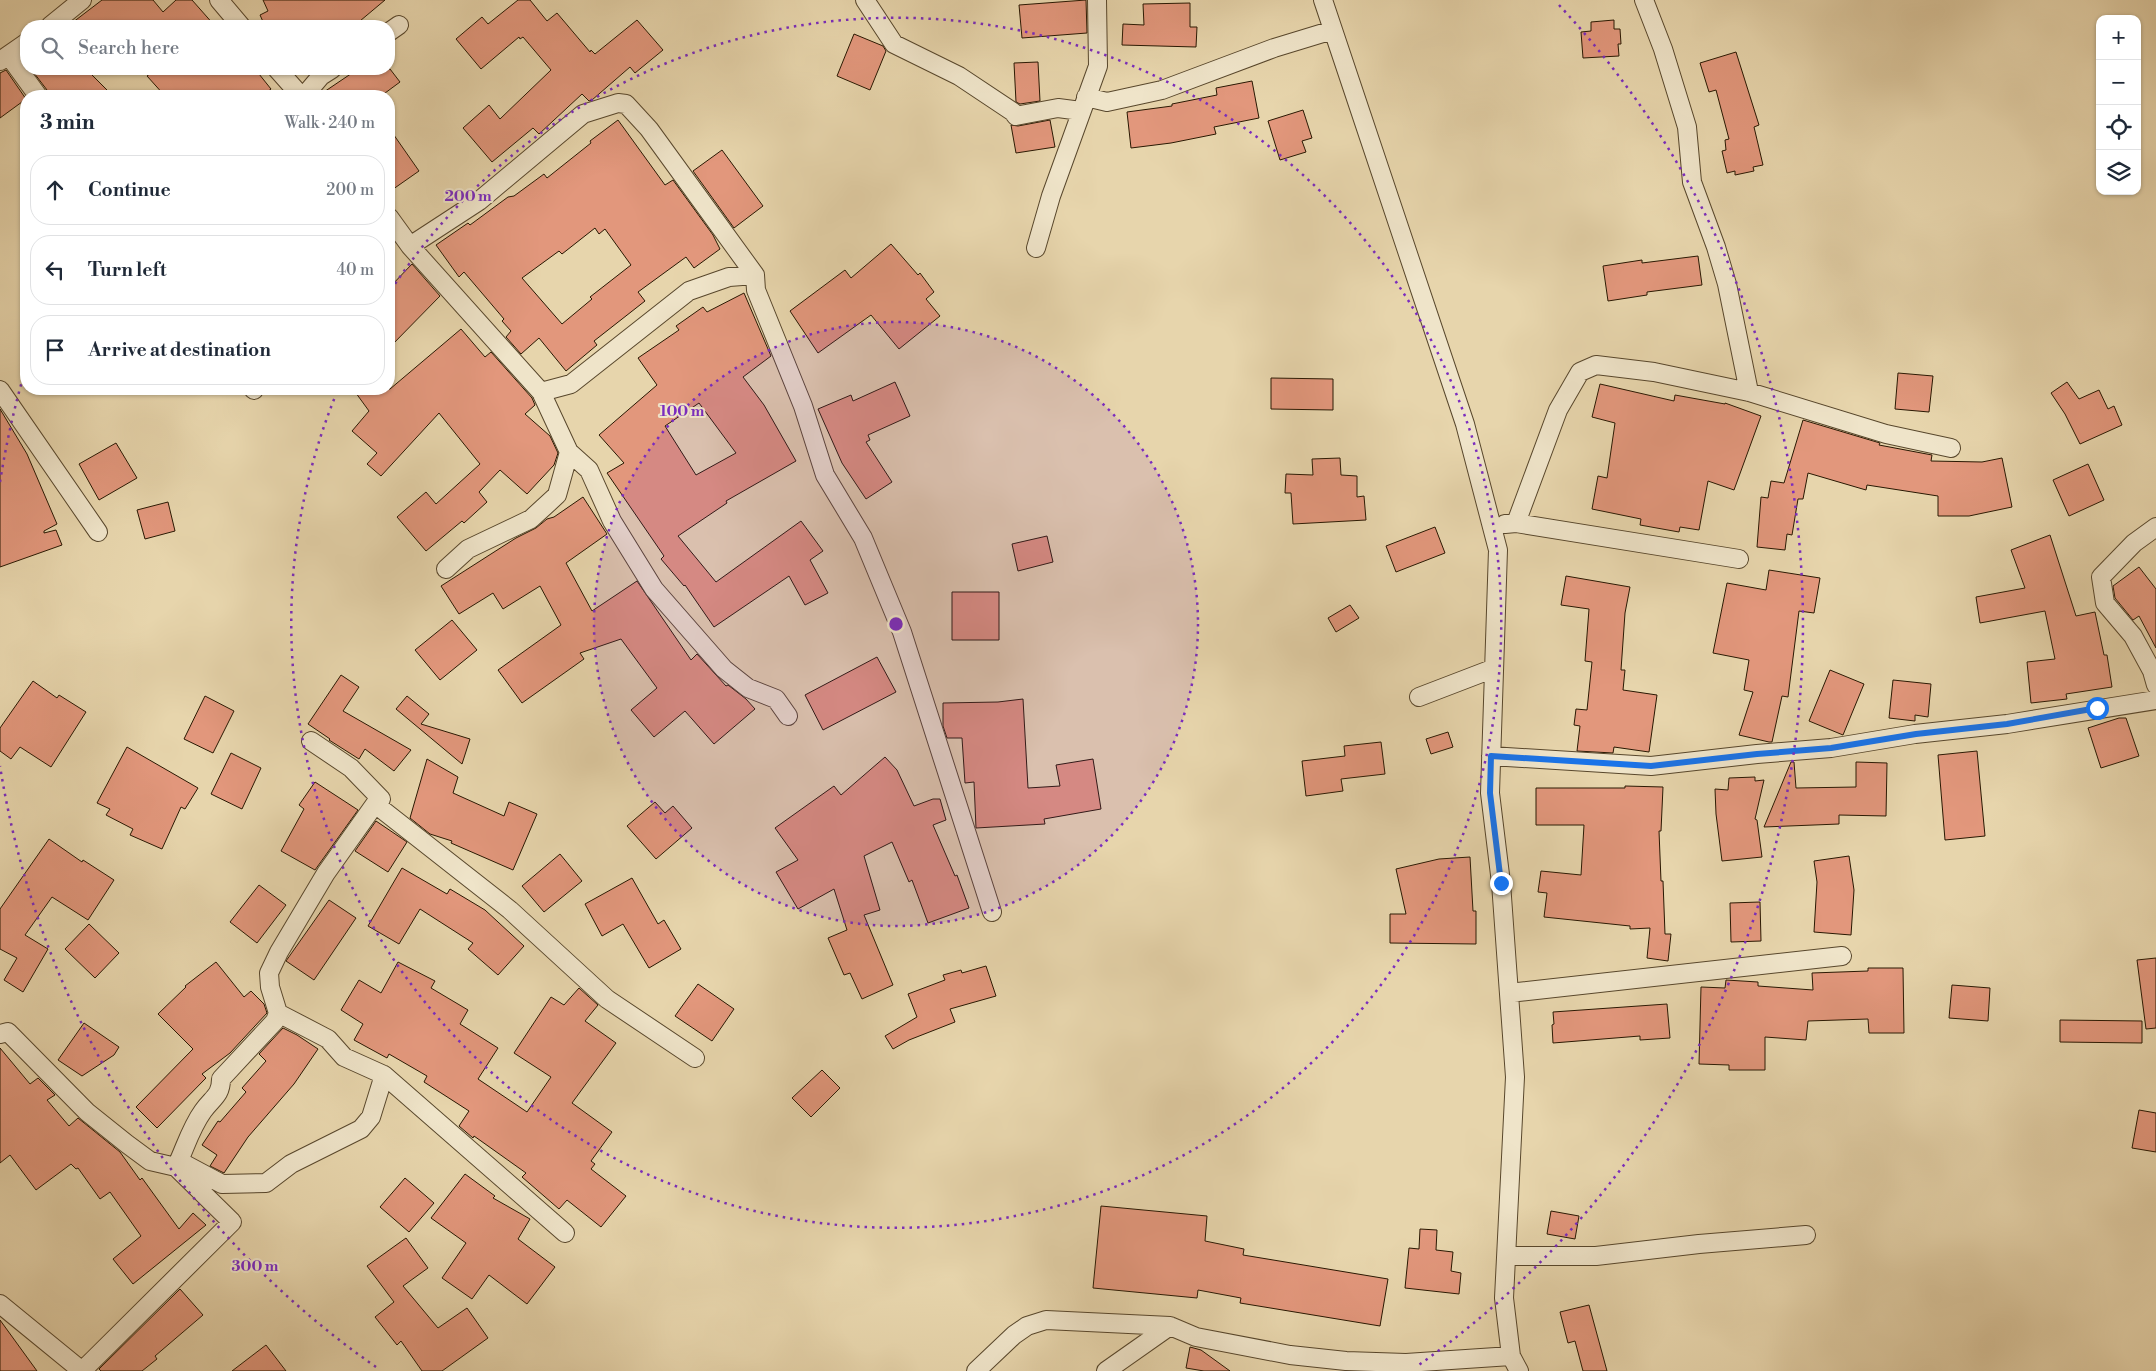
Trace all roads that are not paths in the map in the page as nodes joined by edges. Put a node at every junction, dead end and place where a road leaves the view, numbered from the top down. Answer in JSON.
{"nodes":[{"id":1,"x":82,"y":0,"type":"edge"},
{"id":2,"x":218,"y":0,"type":"edge"},
{"id":3,"x":865,"y":0,"type":"edge"},
{"id":4,"x":1098,"y":0,"type":"edge"},
{"id":5,"x":1323,"y":0,"type":"edge"},
{"id":6,"x":1644,"y":0,"type":"edge"},
{"id":7,"x":57,"y":20,"type":"edge"},
{"id":8,"x":236,"y":20,"type":"edge"},
{"id":9,"x":1333,"y":30,"type":"junction"},
{"id":10,"x":20,"y":47,"type":"edge"},
{"id":11,"x":4,"y":58,"type":"edge"},
{"id":12,"x":283,"y":75,"type":"edge"},
{"id":13,"x":323,"y":75,"type":"edge"},
{"id":14,"x":33,"y":90,"type":"edge"},
{"id":15,"x":296,"y":90,"type":"edge"},
{"id":16,"x":308,"y":90,"type":"edge"},
{"id":17,"x":1084,"y":104,"type":"junction"},
{"id":18,"x":395,"y":225,"type":"edge"},
{"id":19,"x":410,"y":246,"type":"junction"},
{"id":20,"x":1036,"y":248,"type":"dead end"},
{"id":21,"x":755,"y":275,"type":"junction"},
{"id":22,"x":0,"y":390,"type":"edge"},
{"id":23,"x":541,"y":392,"type":"junction"},
{"id":24,"x":1749,"y":392,"type":"junction"},
{"id":25,"x":1951,"y":448,"type":"dead end"},
{"id":26,"x":569,"y":452,"type":"junction"},
{"id":27,"x":589,"y":470,"type":"junction"},
{"id":28,"x":557,"y":495,"type":"junction"},
{"id":29,"x":1516,"y":523,"type":"junction"},
{"id":30,"x":1492,"y":525,"type":"junction"},
{"id":31,"x":2156,"y":527,"type":"edge"},
{"id":32,"x":98,"y":532,"type":"dead end"},
{"id":33,"x":1739,"y":559,"type":"dead end"},
{"id":34,"x":446,"y":569,"type":"dead end"},
{"id":35,"x":1492,"y":669,"type":"junction"},
{"id":36,"x":2156,"y":685,"type":"edge"},
{"id":37,"x":1419,"y":696,"type":"dead end"},
{"id":38,"x":2156,"y":700,"type":"edge"},
{"id":39,"x":788,"y":716,"type":"dead end"},
{"id":40,"x":311,"y":741,"type":"dead end"},
{"id":41,"x":1491,"y":756,"type":"junction"},
{"id":42,"x":375,"y":804,"type":"junction"},
{"id":43,"x":992,"y":912,"type":"dead end"},
{"id":44,"x":1842,"y":956,"type":"dead end"},
{"id":45,"x":1509,"y":993,"type":"junction"},
{"id":46,"x":278,"y":1013,"type":"junction"},
{"id":47,"x":3,"y":1030,"type":"edge"},
{"id":48,"x":695,"y":1058,"type":"dead end"},
{"id":49,"x":384,"y":1075,"type":"junction"},
{"id":50,"x":177,"y":1164,"type":"junction"},
{"id":51,"x":564,"y":1233,"type":"dead end"},
{"id":52,"x":1806,"y":1235,"type":"dead end"},
{"id":53,"x":1506,"y":1256,"type":"junction"},
{"id":54,"x":0,"y":1304,"type":"edge"},
{"id":55,"x":1170,"y":1326,"type":"junction"},
{"id":56,"x":1515,"y":1363,"type":"edge"},
{"id":57,"x":82,"y":1371,"type":"edge"},
{"id":58,"x":976,"y":1371,"type":"edge"},
{"id":59,"x":1106,"y":1371,"type":"edge"}],
"edges":[{"from":1,"to":7,"type":"street"},
{"from":2,"to":8,"type":"street"},
{"from":3,"to":17,"type":"street"},
{"from":4,"to":17,"type":"street"},
{"from":5,"to":9,"type":"street"},
{"from":6,"to":24,"type":"street"},
{"from":9,"to":17,"type":"street"},
{"from":9,"to":30,"type":"street"},
{"from":10,"to":11,"type":"street"},
{"from":11,"to":14,"type":"street"},
{"from":12,"to":15,"type":"street"},
{"from":13,"to":16,"type":"street"},
{"from":17,"to":20,"type":"street"},
{"from":18,"to":19,"type":"street"},
{"from":19,"to":21,"type":"street"},
{"from":19,"to":23,"type":"street"},
{"from":21,"to":23,"type":"street"},
{"from":21,"to":43,"type":"street"},
{"from":22,"to":32,"type":"street"},
{"from":23,"to":26,"type":"street"},
{"from":24,"to":25,"type":"street"},
{"from":24,"to":29,"type":"street"},
{"from":26,"to":27,"type":"street"},
{"from":26,"to":28,"type":"street"},
{"from":27,"to":28,"type":"street"},
{"from":27,"to":39,"type":"street"},
{"from":28,"to":34,"type":"street"},
{"from":29,"to":30,"type":"street"},
{"from":29,"to":33,"type":"street"},
{"from":30,"to":35,"type":"street"},
{"from":31,"to":36,"type":"street"},
{"from":35,"to":37,"type":"street"},
{"from":35,"to":41,"type":"street"},
{"from":38,"to":41,"type":"street"},
{"from":40,"to":42,"type":"street"},
{"from":41,"to":45,"type":"street"},
{"from":42,"to":46,"type":"street"},
{"from":42,"to":48,"type":"street"},
{"from":44,"to":45,"type":"street"},
{"from":45,"to":53,"type":"street"},
{"from":46,"to":49,"type":"street"},
{"from":46,"to":50,"type":"street"},
{"from":47,"to":50,"type":"street"},
{"from":49,"to":50,"type":"street"},
{"from":49,"to":51,"type":"street"},
{"from":50,"to":57,"type":"street"},
{"from":52,"to":53,"type":"street"},
{"from":53,"to":56,"type":"street"},
{"from":54,"to":57,"type":"street"},
{"from":55,"to":56,"type":"street"},
{"from":55,"to":58,"type":"street"},
{"from":55,"to":59,"type":"street"}]}
